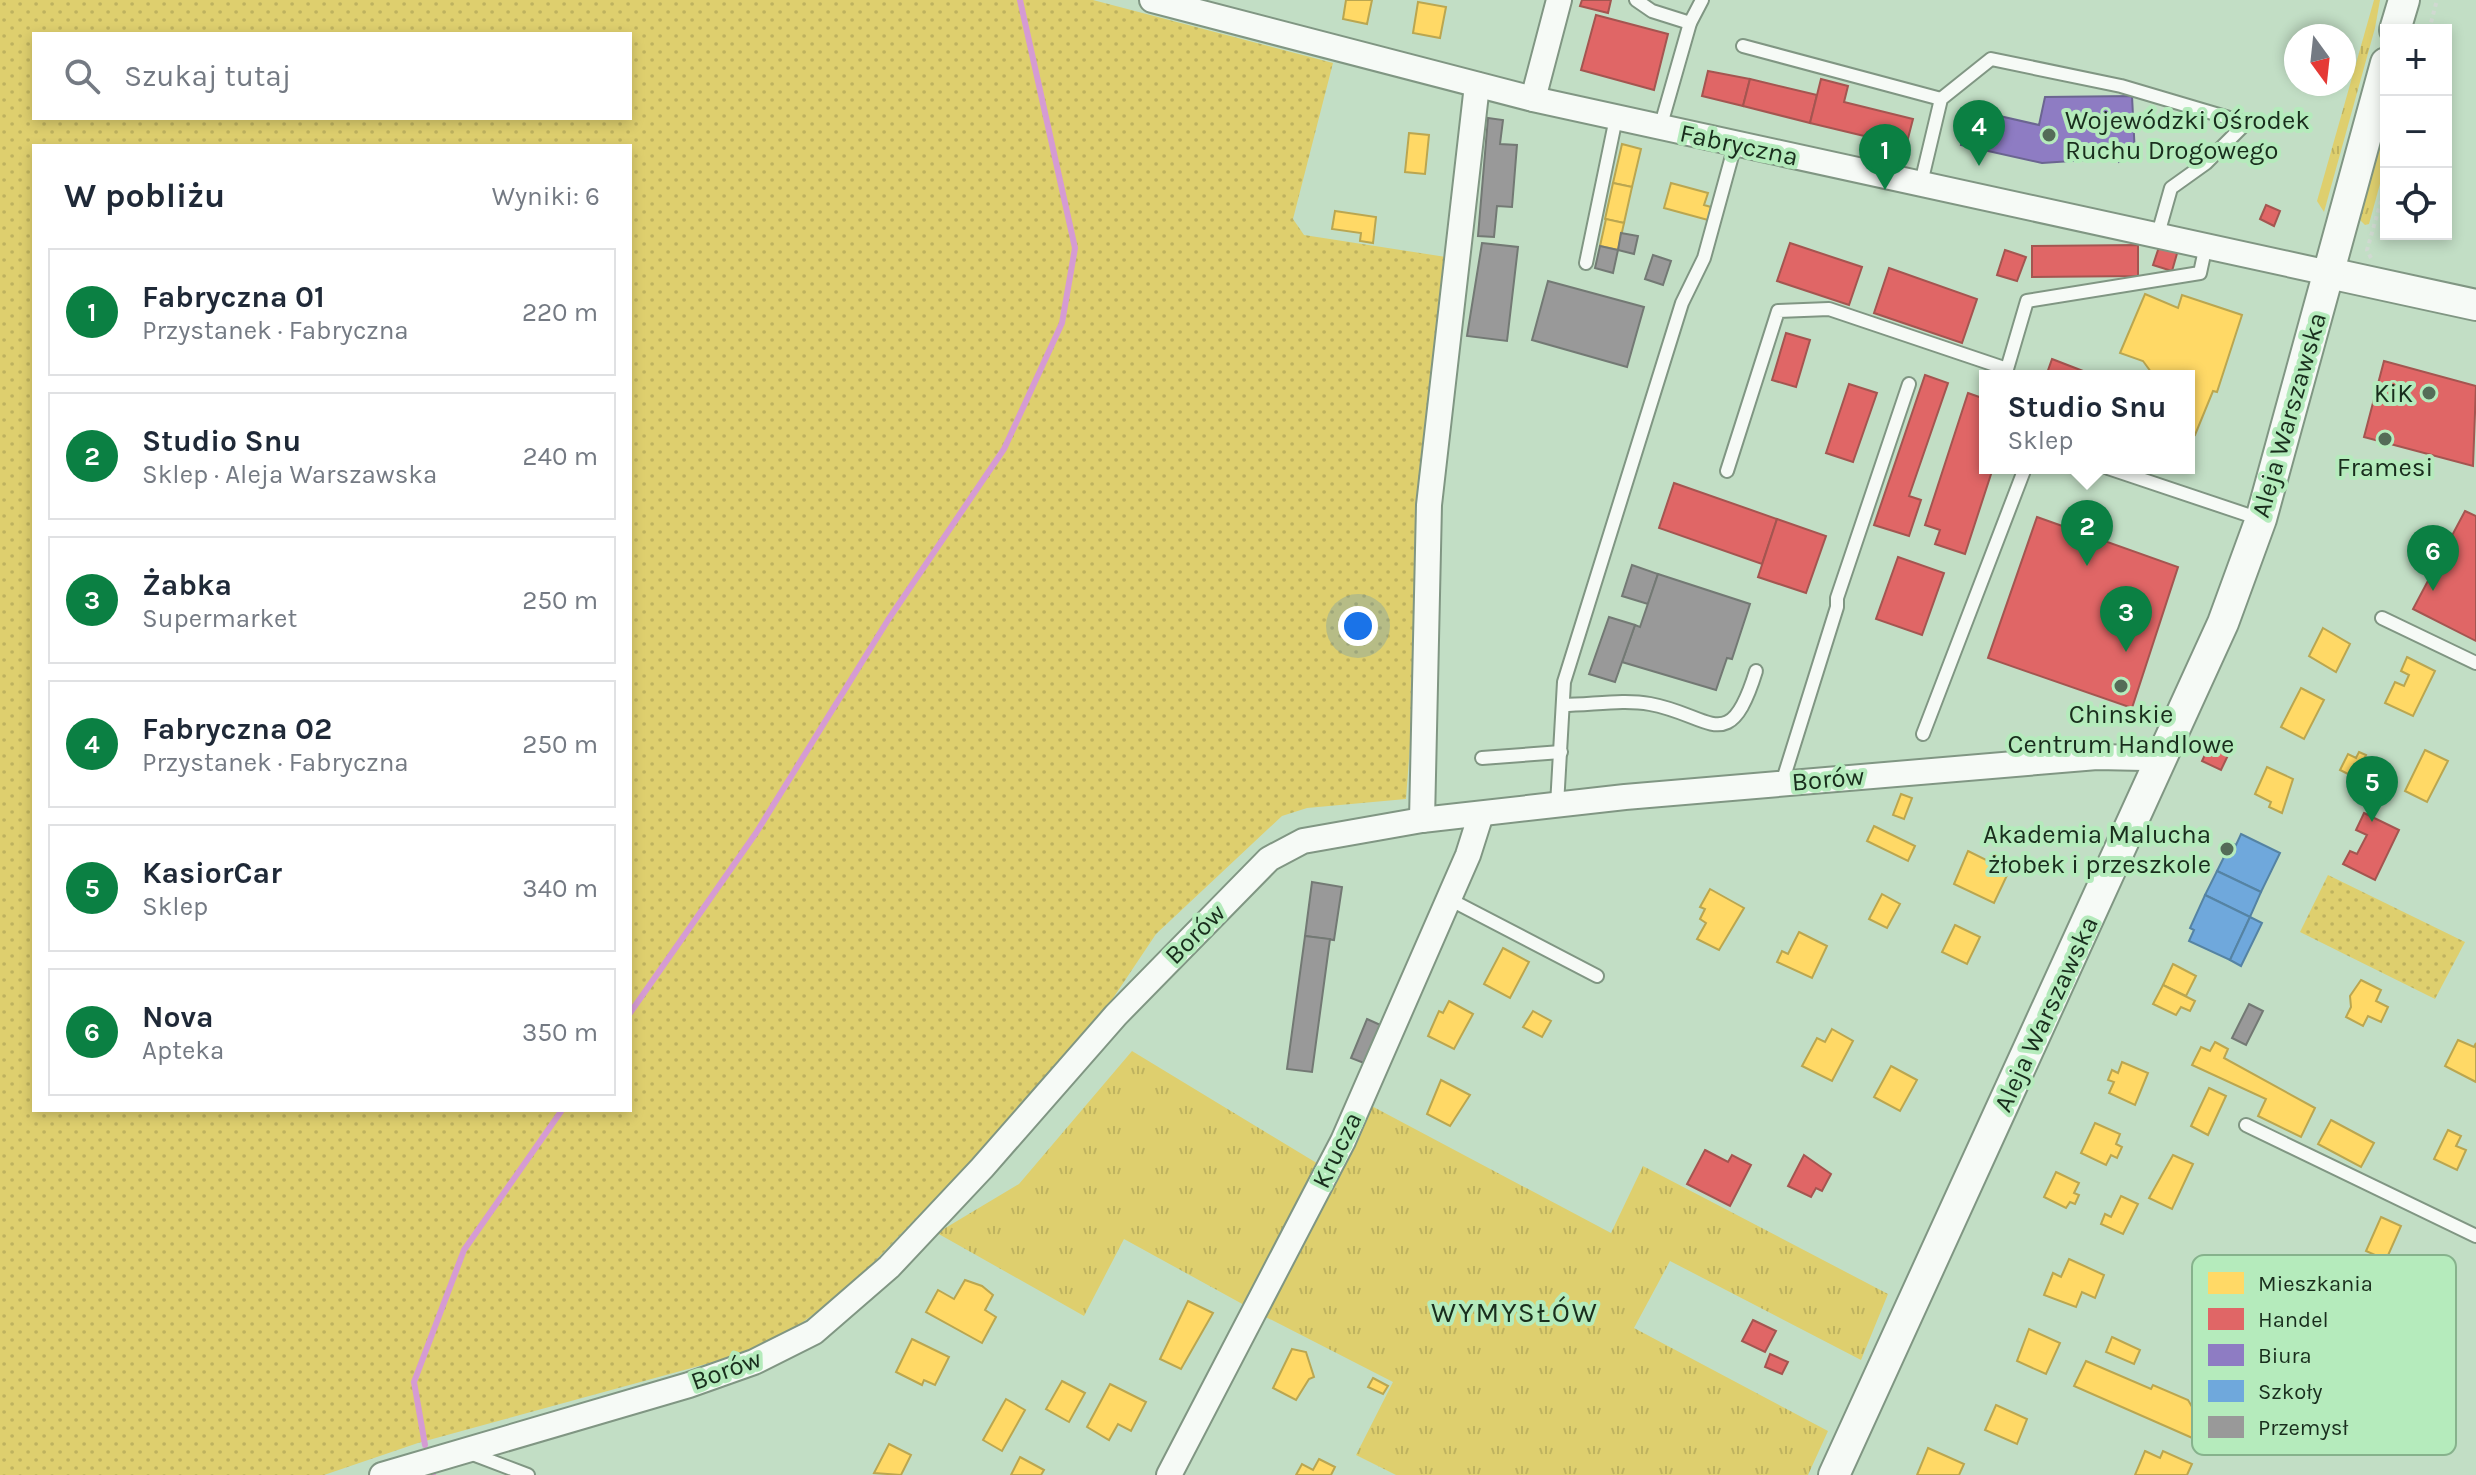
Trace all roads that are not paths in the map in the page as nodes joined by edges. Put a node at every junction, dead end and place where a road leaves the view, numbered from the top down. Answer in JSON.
{"nodes":[{"id":1,"x":1152,"y":0,"type":"edge"},
{"id":2,"x":1559,"y":0,"type":"edge"},
{"id":3,"x":1636,"y":0,"type":"edge"},
{"id":4,"x":1702,"y":0,"type":"edge"},
{"id":5,"x":2404,"y":0,"type":"edge"},
{"id":6,"x":1690,"y":23,"type":"junction"},
{"id":7,"x":2397,"y":24,"type":"edge"},
{"id":8,"x":1743,"y":46,"type":"dead end"},
{"id":9,"x":1477,"y":85,"type":"junction"},
{"id":10,"x":2380,"y":85,"type":"edge"},
{"id":11,"x":1533,"y":99,"type":"junction"},
{"id":12,"x":1941,"y":99,"type":"junction"},
{"id":13,"x":1616,"y":118,"type":"junction"},
{"id":14,"x":1660,"y":128,"type":"junction"},
{"id":15,"x":1735,"y":145,"type":"junction"},
{"id":16,"x":1921,"y":183,"type":"junction"},
{"id":17,"x":2158,"y":234,"type":"junction"},
{"id":18,"x":2206,"y":245,"type":"junction"},
{"id":19,"x":1586,"y":263,"type":"dead end"},
{"id":20,"x":2329,"y":273,"type":"junction"},
{"id":21,"x":2476,"y":305,"type":"edge"},
{"id":22,"x":2002,"y":370,"type":"edge"},
{"id":23,"x":2009,"y":370,"type":"edge"},
{"id":24,"x":1909,"y":384,"type":"dead end"},
{"id":25,"x":1727,"y":471,"type":"dead end"},
{"id":26,"x":2023,"y":474,"type":"edge"},
{"id":27,"x":2126,"y":474,"type":"edge"},
{"id":28,"x":2261,"y":519,"type":"junction"},
{"id":29,"x":2382,"y":618,"type":"dead end"},
{"id":30,"x":2476,"y":663,"type":"edge"},
{"id":31,"x":1756,"y":671,"type":"dead end"},
{"id":32,"x":1563,"y":705,"type":"junction"},
{"id":33,"x":1923,"y":734,"type":"dead end"},
{"id":34,"x":1561,"y":752,"type":"junction"},
{"id":35,"x":1482,"y":758,"type":"dead end"},
{"id":36,"x":2161,"y":764,"type":"junction"},
{"id":37,"x":1782,"y":783,"type":"junction"},
{"id":38,"x":1557,"y":805,"type":"junction"},
{"id":39,"x":1481,"y":814,"type":"junction"},
{"id":40,"x":1422,"y":820,"type":"junction"},
{"id":41,"x":1449,"y":899,"type":"junction"},
{"id":42,"x":1597,"y":976,"type":"dead end"},
{"id":43,"x":2246,"y":1125,"type":"dead end"},
{"id":44,"x":2476,"y":1236,"type":"edge"},
{"id":45,"x":461,"y":1450,"type":"junction"},
{"id":46,"x":382,"y":1475,"type":"edge"},
{"id":47,"x":528,"y":1475,"type":"edge"},
{"id":48,"x":1169,"y":1475,"type":"edge"},
{"id":49,"x":1834,"y":1475,"type":"edge"}],
"edges":[{"from":1,"to":9,"type":"street","name":"Fabryczna"},
{"from":2,"to":11,"type":"street"},
{"from":3,"to":6,"type":"lane"},
{"from":4,"to":6,"type":"lane"},
{"from":5,"to":7,"type":"street"},
{"from":6,"to":14,"type":"lane"},
{"from":8,"to":12,"type":"lane"},
{"from":9,"to":11,"type":"street","name":"Fabryczna"},
{"from":9,"to":40,"type":"street"},
{"from":10,"to":20,"type":"street","name":"Aleja Warszawska"},
{"from":11,"to":13,"type":"street","name":"Fabryczna"},
{"from":12,"to":16,"type":"lane"},
{"from":12,"to":17,"type":"lane"},
{"from":13,"to":14,"type":"street","name":"Fabryczna"},
{"from":13,"to":19,"type":"lane"},
{"from":14,"to":15,"type":"street","name":"Fabryczna"},
{"from":15,"to":16,"type":"street","name":"Fabryczna"},
{"from":15,"to":32,"type":"lane"},
{"from":16,"to":17,"type":"street","name":"Fabryczna"},
{"from":17,"to":18,"type":"street","name":"Fabryczna"},
{"from":18,"to":20,"type":"street","name":"Fabryczna"},
{"from":18,"to":23,"type":"lane"},
{"from":20,"to":21,"type":"street"},
{"from":20,"to":28,"type":"street","name":"Aleja Warszawska"},
{"from":22,"to":25,"type":"lane"},
{"from":24,"to":37,"type":"lane"},
{"from":26,"to":33,"type":"lane"},
{"from":27,"to":28,"type":"lane"},
{"from":28,"to":36,"type":"street","name":"Aleja Warszawska"},
{"from":29,"to":30,"type":"lane"},
{"from":31,"to":32,"type":"lane"},
{"from":32,"to":34,"type":"lane"},
{"from":34,"to":35,"type":"lane"},
{"from":34,"to":38,"type":"lane"},
{"from":36,"to":37,"type":"street","name":"Borów"},
{"from":36,"to":49,"type":"street","name":"Aleja Warszawska"},
{"from":37,"to":38,"type":"street","name":"Borów"},
{"from":38,"to":39,"type":"street","name":"Borów"},
{"from":39,"to":40,"type":"street","name":"Borów"},
{"from":39,"to":41,"type":"street","name":"Krucza"},
{"from":40,"to":45,"type":"street","name":"Borów"},
{"from":41,"to":42,"type":"lane"},
{"from":41,"to":48,"type":"street","name":"Krucza"},
{"from":43,"to":44,"type":"lane"},
{"from":45,"to":46,"type":"street","name":"Borów"},
{"from":45,"to":47,"type":"lane"}]}
